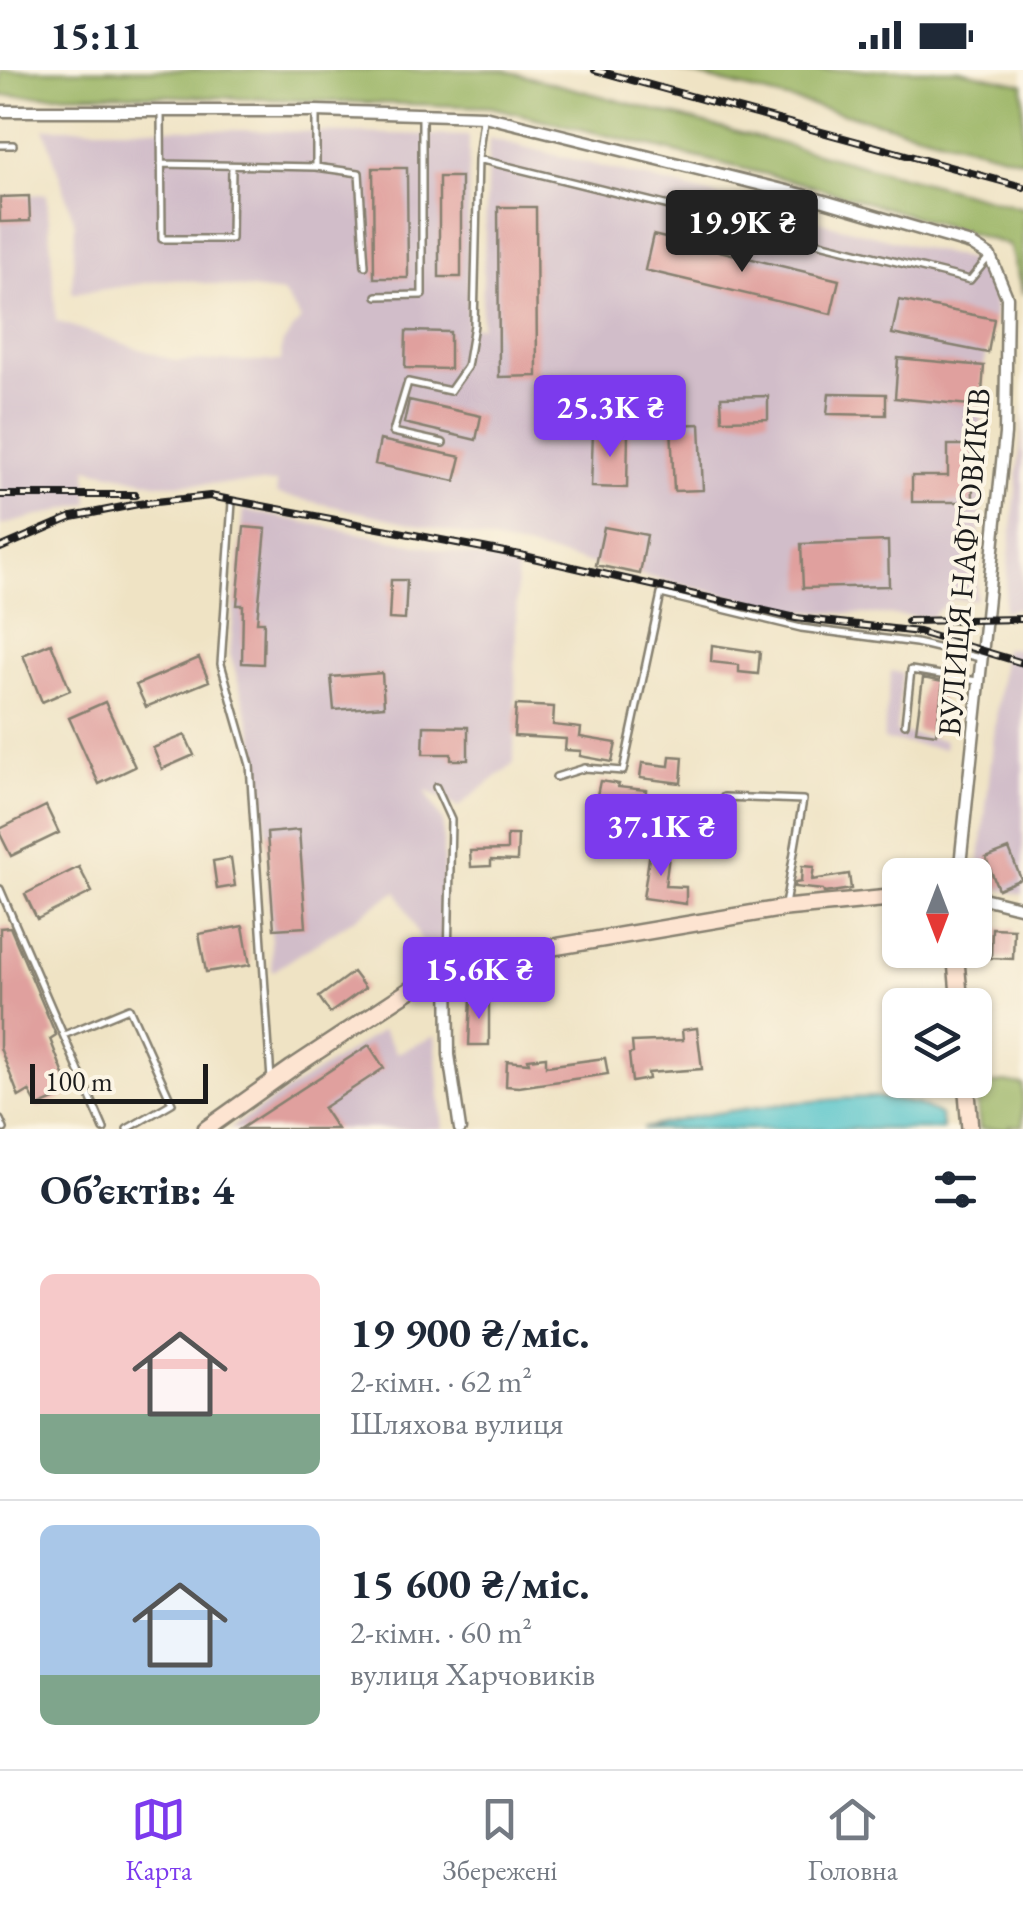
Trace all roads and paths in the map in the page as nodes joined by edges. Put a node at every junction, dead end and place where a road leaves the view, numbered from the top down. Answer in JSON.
{"nodes":[{"id":1,"x":0,"y":111,"type":"edge"},
{"id":2,"x":161,"y":111,"type":"junction"},
{"id":3,"x":316,"y":112,"type":"junction"},
{"id":4,"x":422,"y":114,"type":"junction"},
{"id":5,"x":484,"y":116,"type":"junction"},
{"id":6,"x":13,"y":144,"type":"dead end"},
{"id":7,"x":0,"y":145,"type":"edge"},
{"id":8,"x":478,"y":159,"type":"junction"},
{"id":9,"x":161,"y":164,"type":"junction"},
{"id":10,"x":232,"y":166,"type":"junction"},
{"id":11,"x":316,"y":168,"type":"junction"},
{"id":12,"x":807,"y":196,"type":"junction"},
{"id":13,"x":799,"y":237,"type":"junction"},
{"id":14,"x":990,"y":256,"type":"junction"},
{"id":15,"x":365,"y":266,"type":"dead end"},
{"id":16,"x":377,"y":296,"type":"dead end"},
{"id":17,"x":442,"y":443,"type":"dead end"},
{"id":18,"x":232,"y":502,"type":"dead end"},
{"id":19,"x":983,"y":659,"type":"junction"},
{"id":20,"x":980,"y":681,"type":"junction"},
{"id":21,"x":905,"y":724,"type":"dead end"},
{"id":22,"x":556,"y":777,"type":"dead end"},
{"id":23,"x":436,"y":788,"type":"dead end"},
{"id":24,"x":724,"y":797,"type":"dead end"},
{"id":25,"x":961,"y":858,"type":"edge"},
{"id":26,"x":0,"y":890,"type":"edge"},
{"id":27,"x":882,"y":899,"type":"edge"},
{"id":28,"x":992,"y":900,"type":"edge"},
{"id":29,"x":785,"y":908,"type":"junction"},
{"id":30,"x":1023,"y":908,"type":"edge"},
{"id":31,"x":448,"y":965,"type":"junction"},
{"id":32,"x":63,"y":1035,"type":"junction"},
{"id":33,"x":271,"y":1083,"type":"junction"},
{"id":34,"x":967,"y":1098,"type":"edge"},
{"id":35,"x":0,"y":1120,"type":"edge"},
{"id":36,"x":4,"y":1129,"type":"edge"},
{"id":37,"x":104,"y":1129,"type":"edge"},
{"id":38,"x":127,"y":1129,"type":"edge"},
{"id":39,"x":206,"y":1129,"type":"edge"},
{"id":40,"x":460,"y":1129,"type":"edge"},
{"id":41,"x":970,"y":1129,"type":"edge"}],
"edges":[{"from":1,"to":2,"type":"street"},
{"from":2,"to":3,"type":"street"},
{"from":2,"to":9,"type":"lane"},
{"from":3,"to":4,"type":"street"},
{"from":3,"to":11,"type":"lane"},
{"from":4,"to":5,"type":"street"},
{"from":4,"to":16,"type":"lane"},
{"from":5,"to":8,"type":"lane"},
{"from":5,"to":12,"type":"street"},
{"from":6,"to":7,"type":"lane"},
{"from":8,"to":13,"type":"lane"},
{"from":8,"to":17,"type":"lane"},
{"from":9,"to":10,"type":"lane"},
{"from":9,"to":10,"type":"lane"},
{"from":10,"to":11,"type":"lane"},
{"from":11,"to":15,"type":"lane"},
{"from":12,"to":13,"type":"lane"},
{"from":12,"to":14,"type":"street"},
{"from":13,"to":14,"type":"lane"},
{"from":14,"to":19,"type":"street","name":"ВУЛИЦЯ НАФТОВИКІВ"},
{"from":18,"to":33,"type":"lane"},
{"from":19,"to":20,"type":"street","name":"ВУЛИЦЯ НАФТОВИКІВ"},
{"from":19,"to":22,"type":"lane"},
{"from":20,"to":21,"type":"lane"},
{"from":20,"to":25,"type":"street","name":"ВУЛИЦЯ НАФТОВИКІВ"},
{"from":23,"to":31,"type":"lane"},
{"from":24,"to":29,"type":"lane"},
{"from":26,"to":32,"type":"lane"},
{"from":27,"to":29,"type":"street"},
{"from":28,"to":30,"type":"street"},
{"from":29,"to":31,"type":"street"},
{"from":31,"to":33,"type":"street"},
{"from":31,"to":40,"type":"street"},
{"from":32,"to":37,"type":"lane"},
{"from":32,"to":38,"type":"lane"},
{"from":33,"to":39,"type":"street"},
{"from":34,"to":41,"type":"street"},
{"from":35,"to":36,"type":"lane"}]}
